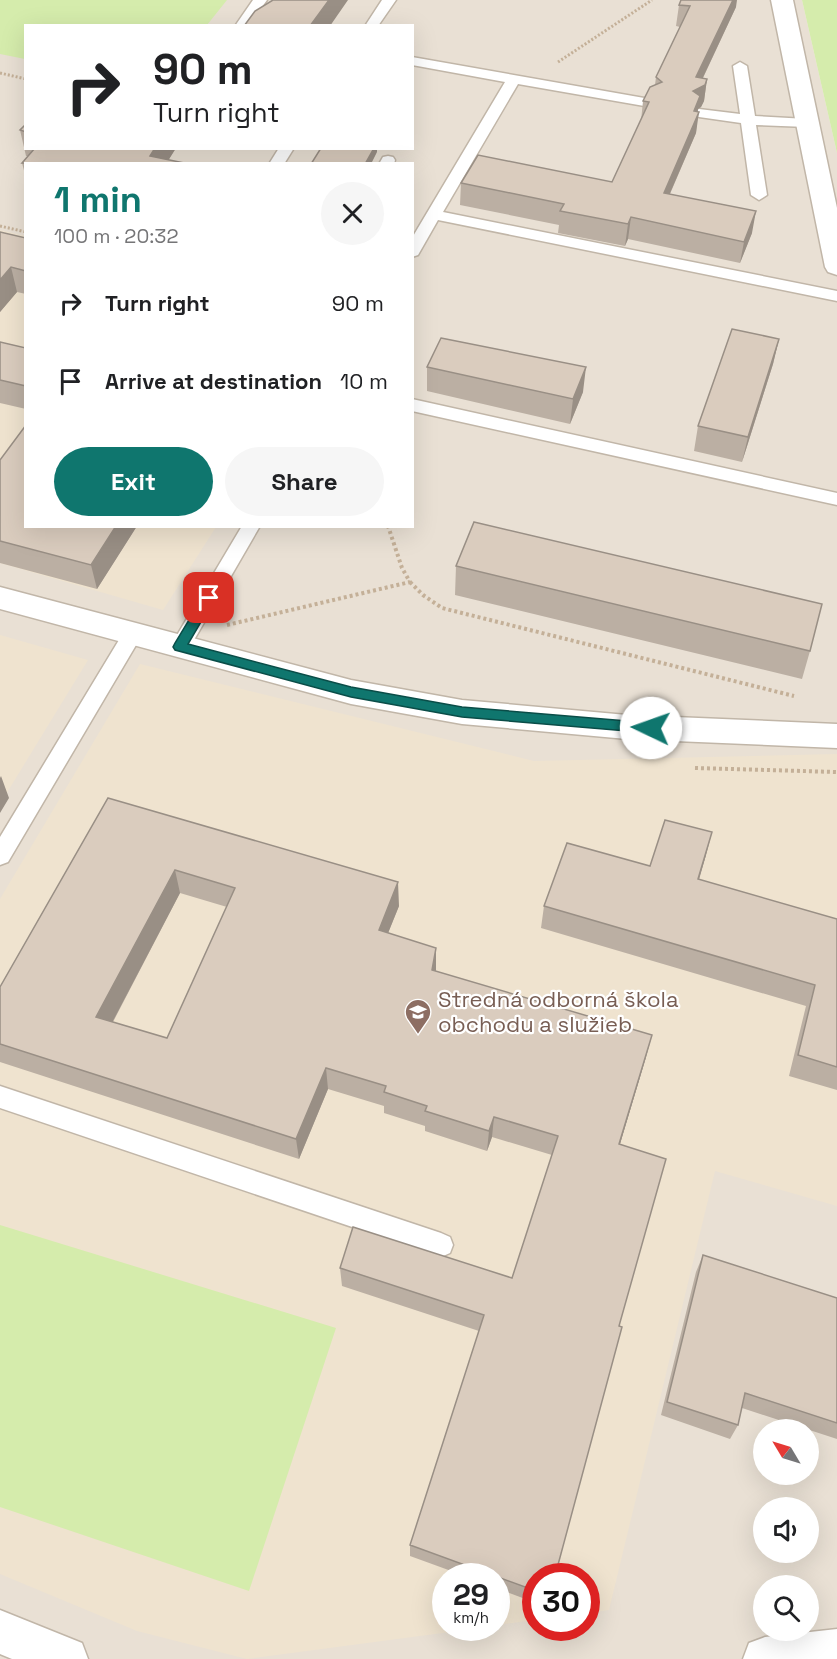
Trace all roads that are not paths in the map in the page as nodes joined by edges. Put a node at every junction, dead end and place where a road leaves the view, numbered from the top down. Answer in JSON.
{"nodes":[{"id":1,"x":260,"y":0,"type":"edge"},
{"id":2,"x":389,"y":0,"type":"edge"},
{"id":3,"x":782,"y":0,"type":"edge"},
{"id":4,"x":242,"y":24,"type":"edge"},
{"id":5,"x":371,"y":24,"type":"edge"},
{"id":6,"x":414,"y":61,"type":"edge"},
{"id":7,"x":740,"y":66,"type":"dead end"},
{"id":8,"x":513,"y":80,"type":"junction"},
{"id":9,"x":650,"y":103,"type":"edge"},
{"id":10,"x":699,"y":113,"type":"edge"},
{"id":11,"x":749,"y":120,"type":"junction"},
{"id":12,"x":807,"y":123,"type":"junction"},
{"id":13,"x":759,"y":195,"type":"dead end"},
{"id":14,"x":434,"y":215,"type":"junction"},
{"id":15,"x":414,"y":249,"type":"edge"},
{"id":16,"x":837,"y":267,"type":"edge"},
{"id":17,"x":837,"y":296,"type":"edge"},
{"id":18,"x":414,"y":405,"type":"edge"},
{"id":19,"x":837,"y":499,"type":"edge"},
{"id":20,"x":250,"y":528,"type":"edge"},
{"id":21,"x":0,"y":598,"type":"edge"},
{"id":22,"x":132,"y":635,"type":"junction"},
{"id":23,"x":184,"y":640,"type":"junction"},
{"id":24,"x":837,"y":736,"type":"edge"},
{"id":25,"x":0,"y":856,"type":"edge"},
{"id":26,"x":0,"y":1097,"type":"edge"},
{"id":27,"x":441,"y":1245,"type":"dead end"},
{"id":28,"x":0,"y":1632,"type":"edge"},
{"id":29,"x":837,"y":1651,"type":"edge"},
{"id":30,"x":66,"y":1659,"type":"edge"},
{"id":31,"x":765,"y":1659,"type":"edge"}],
"edges":[{"from":1,"to":4,"type":"lane"},
{"from":2,"to":5,"type":"lane"},
{"from":3,"to":12,"type":"street"},
{"from":6,"to":8,"type":"lane"},
{"from":7,"to":11,"type":"lane"},
{"from":8,"to":9,"type":"lane"},
{"from":8,"to":14,"type":"lane"},
{"from":10,"to":11,"type":"lane"},
{"from":11,"to":12,"type":"lane"},
{"from":11,"to":13,"type":"lane"},
{"from":12,"to":16,"type":"street"},
{"from":14,"to":15,"type":"lane"},
{"from":14,"to":17,"type":"lane"},
{"from":18,"to":19,"type":"lane"},
{"from":20,"to":23,"type":"lane"},
{"from":21,"to":22,"type":"street"},
{"from":22,"to":23,"type":"street"},
{"from":22,"to":25,"type":"lane"},
{"from":23,"to":24,"type":"street"},
{"from":26,"to":27,"type":"lane"},
{"from":28,"to":30,"type":"street"},
{"from":29,"to":31,"type":"street"}]}
